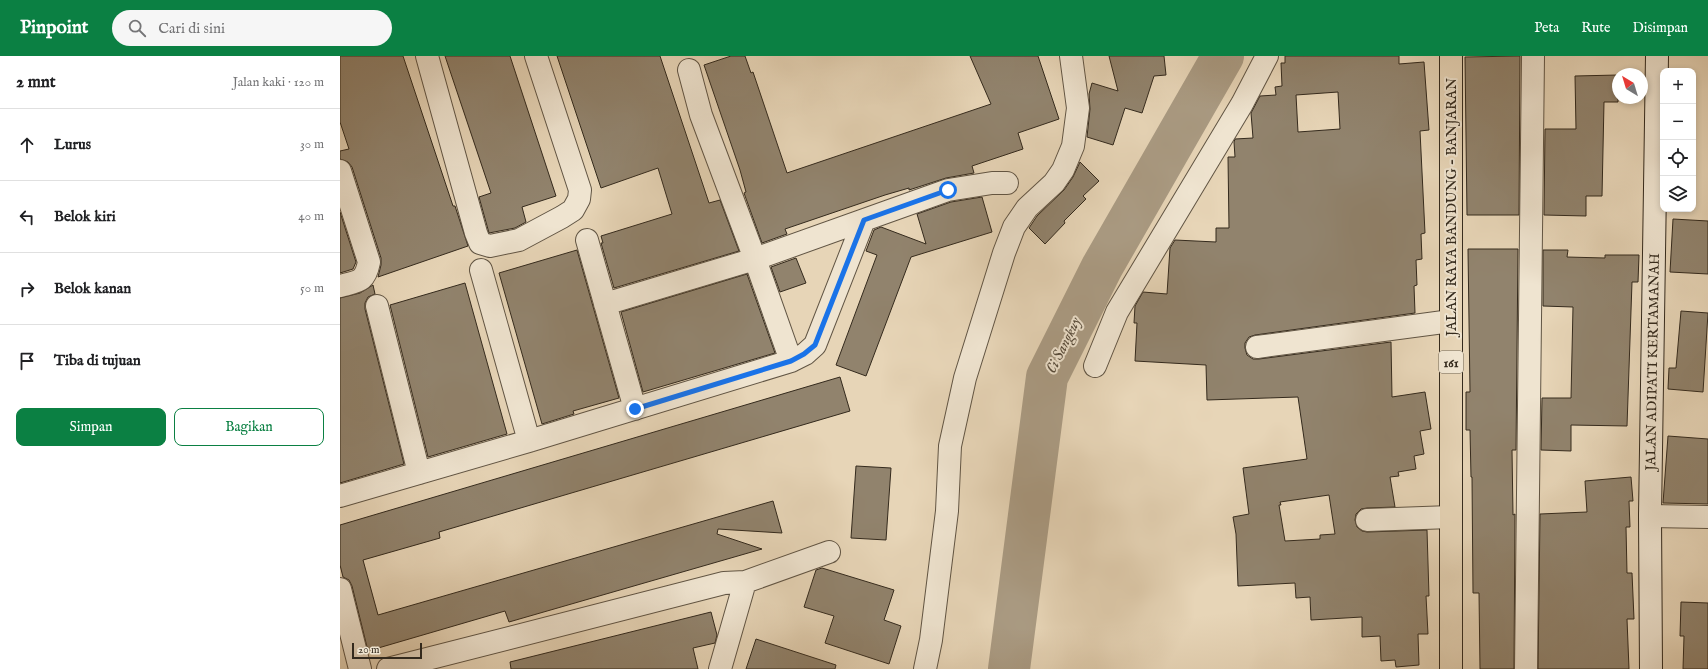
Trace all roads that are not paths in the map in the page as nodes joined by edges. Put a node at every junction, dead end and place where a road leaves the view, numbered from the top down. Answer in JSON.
{"nodes":[{"id":1,"x":428,"y":56,"type":"edge"},
{"id":2,"x":536,"y":56,"type":"edge"},
{"id":3,"x":1071,"y":56,"type":"edge"},
{"id":4,"x":1267,"y":56,"type":"edge"},
{"id":5,"x":1451,"y":56,"type":"edge"},
{"id":6,"x":1533,"y":56,"type":"edge"},
{"id":7,"x":1657,"y":56,"type":"edge"},
{"id":8,"x":689,"y":70,"type":"dead end"},
{"id":9,"x":340,"y":171,"type":"edge"},
{"id":10,"x":1007,"y":183,"type":"dead end"},
{"id":11,"x":864,"y":220,"type":"junction"},
{"id":12,"x":587,"y":240,"type":"dead end"},
{"id":13,"x":755,"y":259,"type":"junction"},
{"id":14,"x":481,"y":270,"type":"dead end"},
{"id":15,"x":340,"y":286,"type":"edge"},
{"id":16,"x":605,"y":304,"type":"junction"},
{"id":17,"x":377,"y":306,"type":"dead end"},
{"id":18,"x":1451,"y":321,"type":"junction"},
{"id":19,"x":1257,"y":347,"type":"dead end"},
{"id":20,"x":791,"y":361,"type":"junction"},
{"id":21,"x":1095,"y":366,"type":"dead end"},
{"id":22,"x":635,"y":409,"type":"junction"},
{"id":23,"x":530,"y":441,"type":"junction"},
{"id":24,"x":419,"y":473,"type":"junction"},
{"id":25,"x":340,"y":496,"type":"edge"},
{"id":26,"x":1650,"y":516,"type":"junction"},
{"id":27,"x":1451,"y":517,"type":"junction"},
{"id":28,"x":1708,"y":517,"type":"edge"},
{"id":29,"x":1367,"y":520,"type":"dead end"},
{"id":30,"x":828,"y":552,"type":"dead end"},
{"id":31,"x":745,"y":582,"type":"junction"},
{"id":32,"x":340,"y":589,"type":"edge"},
{"id":33,"x":360,"y":669,"type":"edge"},
{"id":34,"x":388,"y":669,"type":"edge"},
{"id":35,"x":720,"y":669,"type":"edge"},
{"id":36,"x":925,"y":669,"type":"edge"},
{"id":37,"x":1451,"y":669,"type":"edge"},
{"id":38,"x":1526,"y":669,"type":"edge"},
{"id":39,"x":1650,"y":669,"type":"edge"}],
"edges":[{"from":1,"to":2,"type":"street"},
{"from":3,"to":36,"type":"street"},
{"from":4,"to":21,"type":"street"},
{"from":5,"to":18,"type":"main road","name":"JALAN RAYA BANDUNG - BANJARAN","number":"161"},
{"from":6,"to":38,"type":"street"},
{"from":7,"to":26,"type":"street","name":"JALAN ADIPATI KERTAMANAH"},
{"from":8,"to":13,"type":"street"},
{"from":9,"to":15,"type":"street"},
{"from":10,"to":11,"type":"street"},
{"from":11,"to":13,"type":"street"},
{"from":11,"to":20,"type":"street"},
{"from":12,"to":16,"type":"street"},
{"from":13,"to":16,"type":"street"},
{"from":13,"to":20,"type":"street"},
{"from":14,"to":23,"type":"street"},
{"from":16,"to":22,"type":"street"},
{"from":17,"to":24,"type":"street"},
{"from":18,"to":19,"type":"street"},
{"from":18,"to":27,"type":"main road","name":"JALAN RAYA BANDUNG - BANJARAN","number":"161"},
{"from":20,"to":22,"type":"street"},
{"from":22,"to":23,"type":"street"},
{"from":23,"to":24,"type":"street"},
{"from":24,"to":25,"type":"street"},
{"from":26,"to":28,"type":"street"},
{"from":26,"to":39,"type":"street","name":"JALAN ADIPATI KERTAMANAH"},
{"from":27,"to":29,"type":"street"},
{"from":27,"to":37,"type":"main road","name":"JALAN RAYA BANDUNG - BANJARAN","number":"161"},
{"from":30,"to":31,"type":"street"},
{"from":31,"to":34,"type":"street"},
{"from":31,"to":35,"type":"street"},
{"from":32,"to":33,"type":"street"}]}
